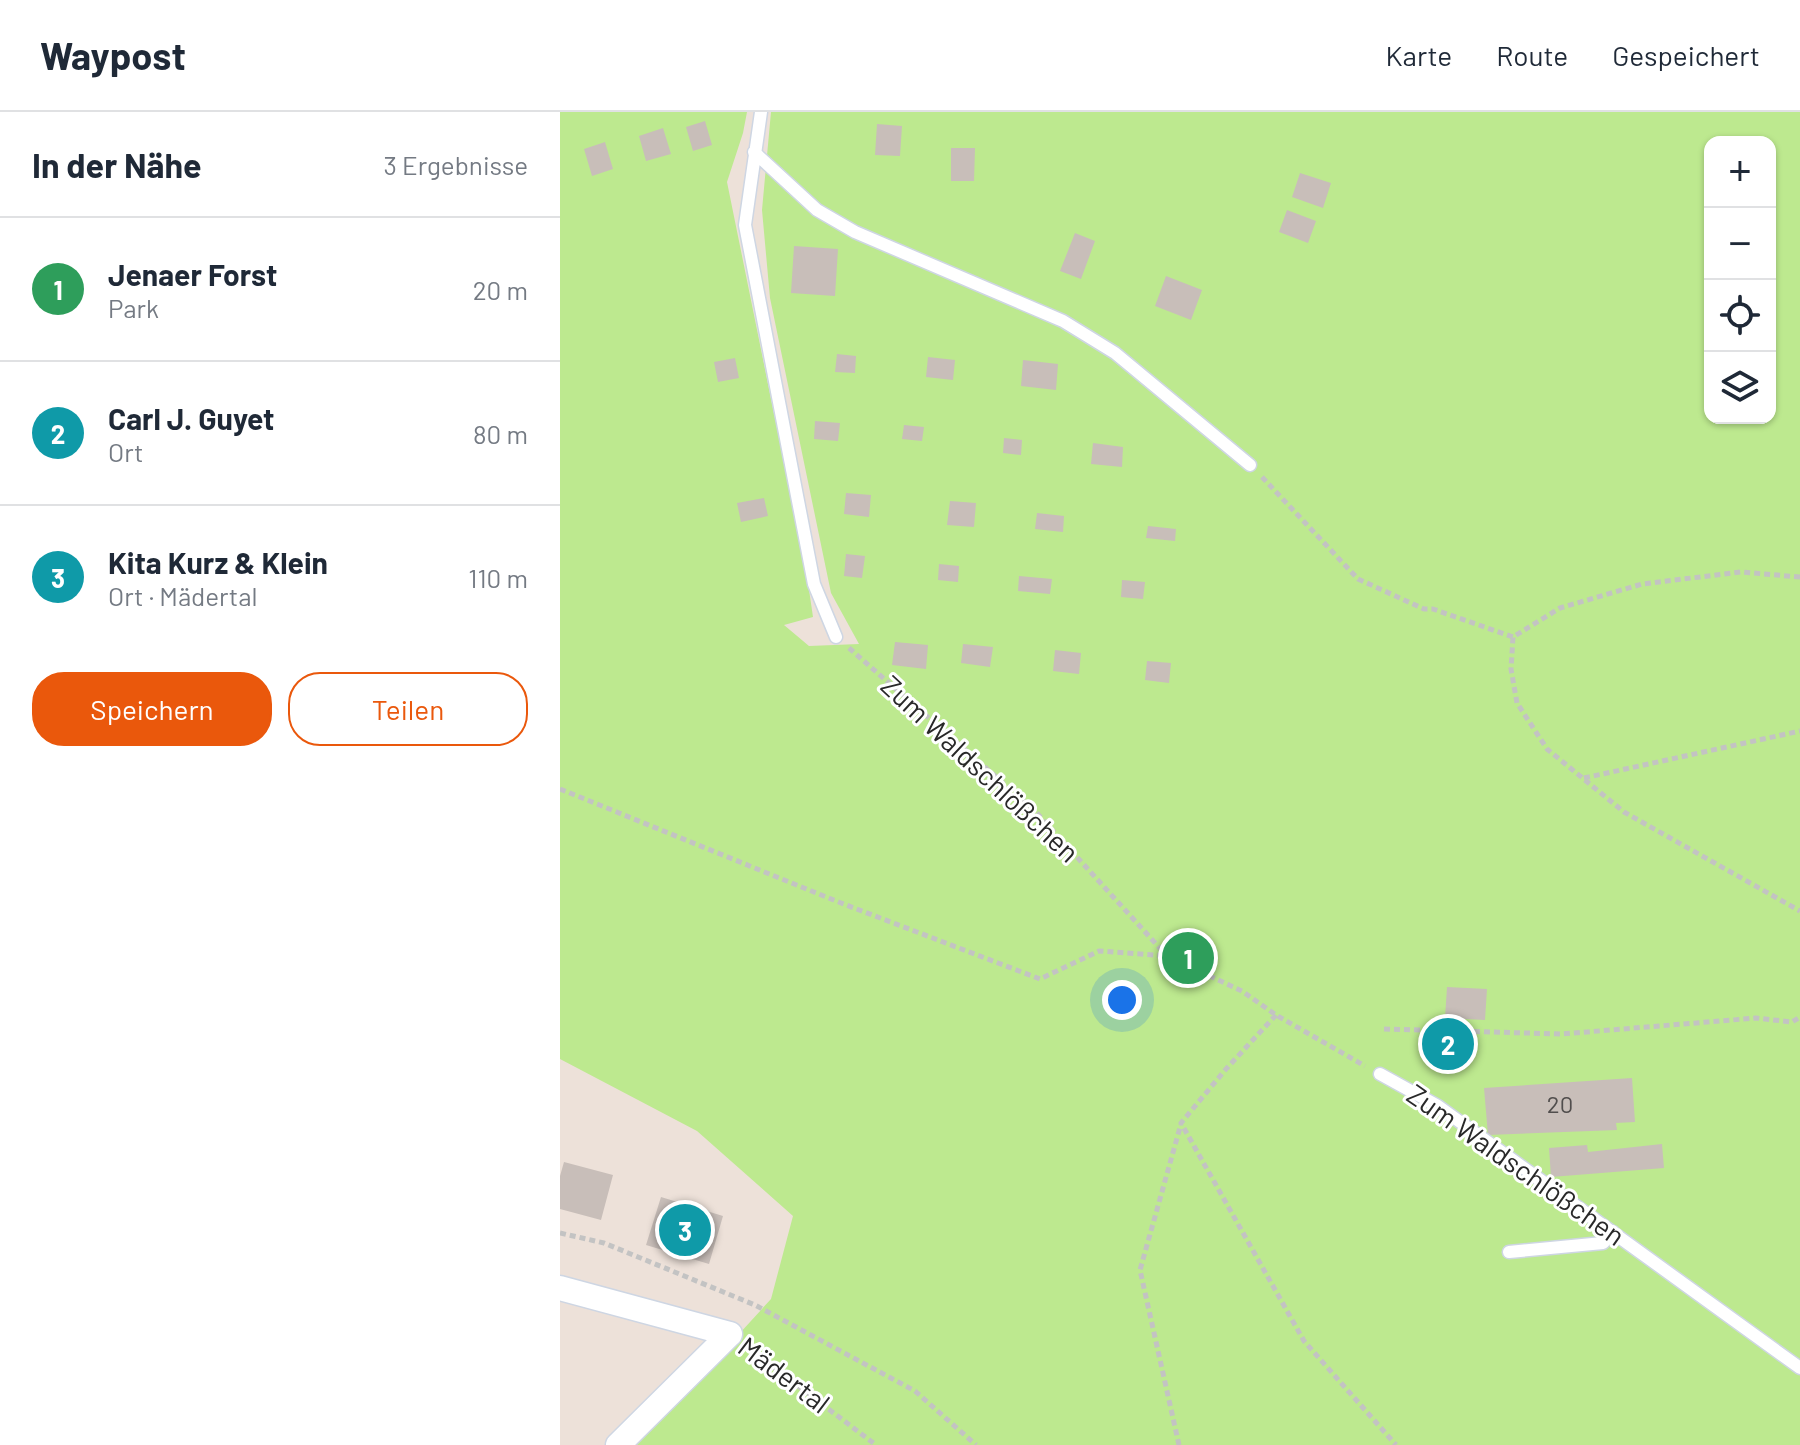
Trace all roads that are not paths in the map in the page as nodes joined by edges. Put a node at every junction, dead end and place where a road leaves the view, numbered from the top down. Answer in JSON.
{"nodes":[{"id":1,"x":761,"y":112,"type":"edge"},
{"id":2,"x":754,"y":152,"type":"junction"},
{"id":3,"x":1250,"y":465,"type":"road end"},
{"id":4,"x":836,"y":637,"type":"road end"},
{"id":5,"x":1380,"y":1074,"type":"road end"},
{"id":6,"x":1613,"y":1232,"type":"junction"},
{"id":7,"x":1509,"y":1252,"type":"dead end"},
{"id":8,"x":560,"y":1288,"type":"edge"},
{"id":9,"x":1800,"y":1368,"type":"edge"},
{"id":10,"x":618,"y":1445,"type":"edge"}],
"edges":[{"from":1,"to":2,"type":"lane"},
{"from":2,"to":3,"type":"lane"},
{"from":2,"to":4,"type":"lane"},
{"from":5,"to":6,"type":"lane","name":"Zum Waldschlößchen"},
{"from":6,"to":7,"type":"lane"},
{"from":6,"to":9,"type":"lane","name":"Zum Waldschlößchen"},
{"from":8,"to":10,"type":"street","name":"Mädertal"}]}
